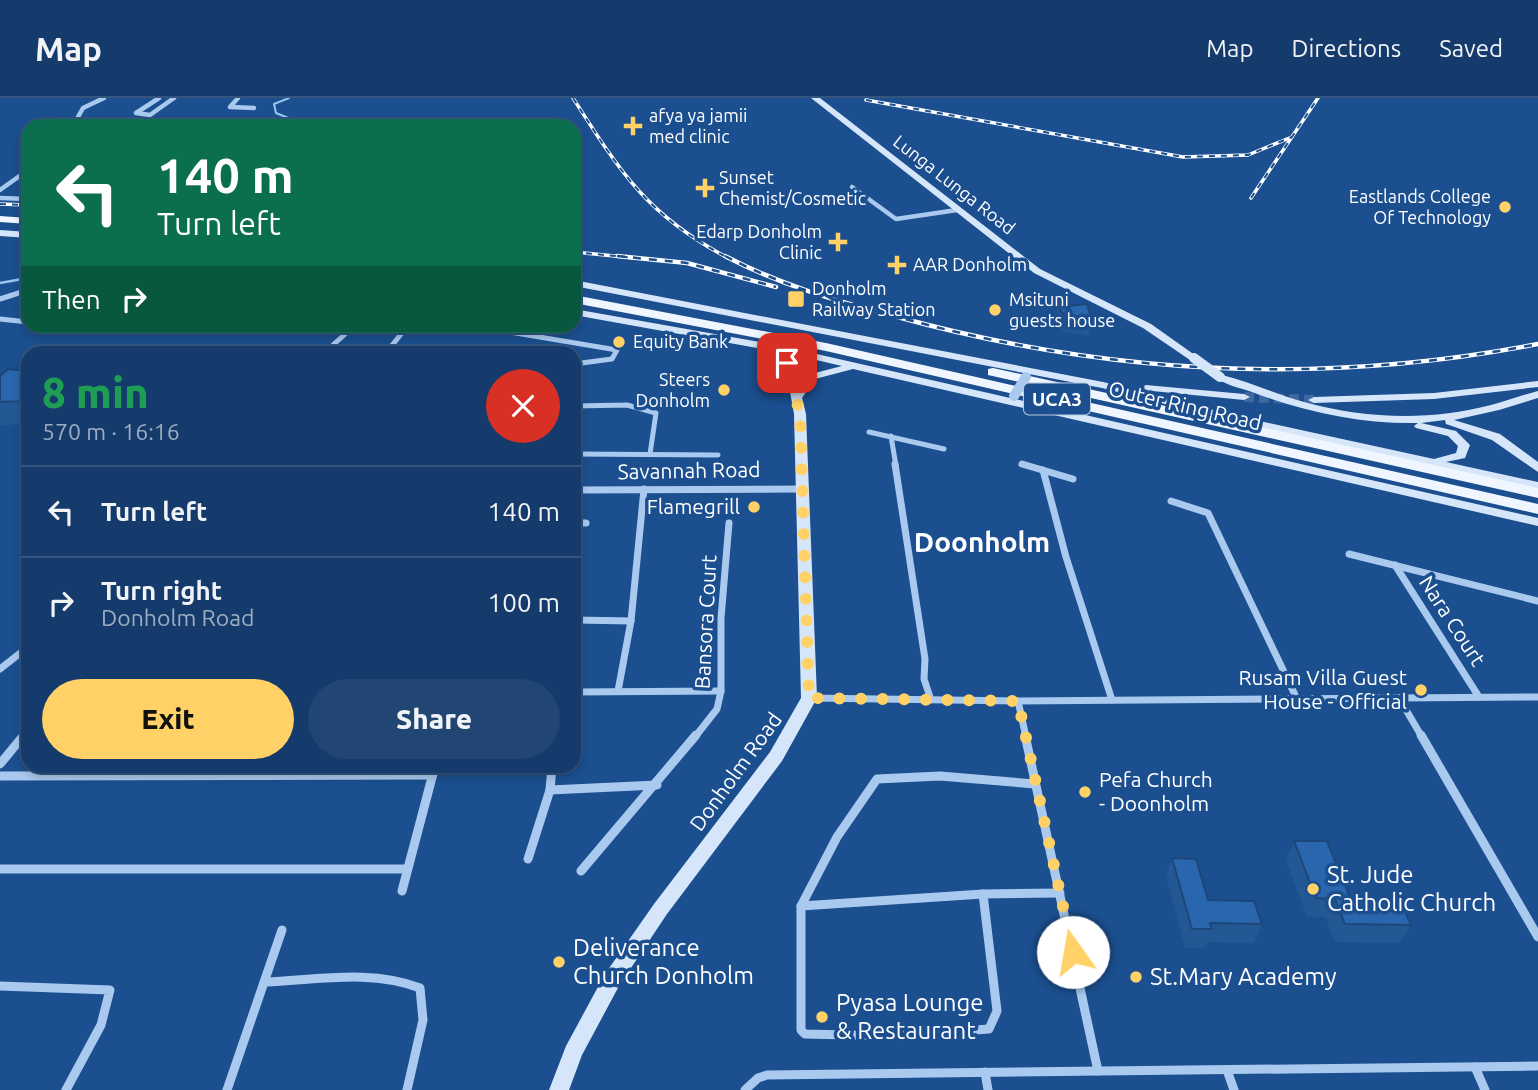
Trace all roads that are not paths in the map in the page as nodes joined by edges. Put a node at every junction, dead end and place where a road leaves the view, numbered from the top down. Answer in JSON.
{"nodes":[{"id":1,"x":104,"y":98,"type":"edge"},
{"id":2,"x":159,"y":98,"type":"edge"},
{"id":3,"x":174,"y":98,"type":"edge"},
{"id":4,"x":238,"y":98,"type":"edge"},
{"id":5,"x":816,"y":98,"type":"edge"},
{"id":6,"x":254,"y":108,"type":"dead end"},
{"id":7,"x":77,"y":119,"type":"edge"},
{"id":8,"x":21,"y":175,"type":"edge"},
{"id":9,"x":852,"y":187,"type":"dead end"},
{"id":10,"x":0,"y":190,"type":"edge"},
{"id":11,"x":0,"y":198,"type":"edge"},
{"id":12,"x":21,"y":199,"type":"edge"},
{"id":13,"x":957,"y":210,"type":"junction"},
{"id":14,"x":0,"y":219,"type":"edge"},
{"id":15,"x":21,"y":220,"type":"edge"},
{"id":16,"x":581,"y":284,"type":"edge"},
{"id":17,"x":581,"y":290,"type":"edge"},
{"id":18,"x":21,"y":292,"type":"edge"},
{"id":19,"x":0,"y":299,"type":"edge"},
{"id":20,"x":581,"y":300,"type":"edge"},
{"id":21,"x":581,"y":313,"type":"edge"},
{"id":22,"x":0,"y":320,"type":"edge"},
{"id":23,"x":21,"y":322,"type":"edge"},
{"id":24,"x":346,"y":333,"type":"edge"},
{"id":25,"x":515,"y":333,"type":"edge"},
{"id":26,"x":332,"y":346,"type":"edge"},
{"id":27,"x":777,"y":348,"type":"junction"},
{"id":28,"x":581,"y":363,"type":"edge"},
{"id":29,"x":860,"y":367,"type":"junction"},
{"id":30,"x":1026,"y":377,"type":"dead end"},
{"id":31,"x":1220,"y":377,"type":"dead end"},
{"id":32,"x":1538,"y":384,"type":"edge"},
{"id":33,"x":1103,"y":385,"type":"junction"},
{"id":34,"x":1538,"y":394,"type":"edge"},
{"id":35,"x":798,"y":396,"type":"junction"},
{"id":36,"x":1014,"y":396,"type":"dead end"},
{"id":37,"x":1244,"y":397,"type":"tunnel mouth"},
{"id":38,"x":1314,"y":400,"type":"tunnel mouth"},
{"id":39,"x":581,"y":406,"type":"edge"},
{"id":40,"x":1428,"y":418,"type":"junction"},
{"id":41,"x":869,"y":432,"type":"dead end"},
{"id":42,"x":891,"y":436,"type":"junction"},
{"id":43,"x":944,"y":449,"type":"dead end"},
{"id":44,"x":581,"y":454,"type":"edge"},
{"id":45,"x":650,"y":454,"type":"junction"},
{"id":46,"x":718,"y":455,"type":"dead end"},
{"id":47,"x":1415,"y":459,"type":"junction"},
{"id":48,"x":1022,"y":464,"type":"dead end"},
{"id":49,"x":1538,"y":468,"type":"edge"},
{"id":50,"x":1043,"y":470,"type":"junction"},
{"id":51,"x":1073,"y":479,"type":"dead end"},
{"id":52,"x":1538,"y":486,"type":"edge"},
{"id":53,"x":644,"y":489,"type":"junction"},
{"id":54,"x":804,"y":489,"type":"junction"},
{"id":55,"x":581,"y":490,"type":"edge"},
{"id":56,"x":1399,"y":490,"type":"junction"},
{"id":57,"x":1538,"y":493,"type":"edge"},
{"id":58,"x":1171,"y":501,"type":"dead end"},
{"id":59,"x":1538,"y":509,"type":"edge"},
{"id":60,"x":1538,"y":522,"type":"edge"},
{"id":61,"x":581,"y":523,"type":"edge"},
{"id":62,"x":586,"y":523,"type":"dead end"},
{"id":63,"x":729,"y":523,"type":"dead end"},
{"id":64,"x":1538,"y":531,"type":"edge"},
{"id":65,"x":1349,"y":554,"type":"dead end"},
{"id":66,"x":1394,"y":564,"type":"junction"},
{"id":67,"x":1538,"y":601,"type":"edge"},
{"id":68,"x":581,"y":620,"type":"edge"},
{"id":69,"x":631,"y":621,"type":"junction"},
{"id":70,"x":21,"y":652,"type":"edge"},
{"id":71,"x":0,"y":669,"type":"edge"},
{"id":72,"x":618,"y":691,"type":"junction"},
{"id":73,"x":721,"y":691,"type":"junction"},
{"id":74,"x":581,"y":692,"type":"edge"},
{"id":75,"x":1479,"y":696,"type":"junction"},
{"id":76,"x":1296,"y":697,"type":"junction"},
{"id":77,"x":809,"y":698,"type":"junction"},
{"id":78,"x":1399,"y":698,"type":"junction"},
{"id":79,"x":1538,"y":698,"type":"edge"},
{"id":80,"x":1112,"y":699,"type":"junction"},
{"id":81,"x":931,"y":700,"type":"junction"},
{"id":82,"x":1018,"y":701,"type":"junction"},
{"id":83,"x":21,"y":738,"type":"edge"},
{"id":84,"x":0,"y":764,"type":"edge"},
{"id":85,"x":217,"y":773,"type":"edge"},
{"id":86,"x":433,"y":773,"type":"edge"},
{"id":87,"x":551,"y":773,"type":"edge"},
{"id":88,"x":0,"y":775,"type":"edge"},
{"id":89,"x":1035,"y":784,"type":"junction"},
{"id":90,"x":657,"y":785,"type":"junction"},
{"id":91,"x":550,"y":790,"type":"junction"},
{"id":92,"x":528,"y":859,"type":"dead end"},
{"id":93,"x":0,"y":869,"type":"edge"},
{"id":94,"x":406,"y":869,"type":"junction"},
{"id":95,"x":581,"y":871,"type":"dead end"},
{"id":96,"x":402,"y":891,"type":"dead end"},
{"id":97,"x":1060,"y":893,"type":"junction"},
{"id":98,"x":983,"y":894,"type":"junction"},
{"id":99,"x":801,"y":906,"type":"junction"},
{"id":100,"x":282,"y":930,"type":"dead end"},
{"id":101,"x":1538,"y":937,"type":"edge"},
{"id":102,"x":266,"y":982,"type":"junction"},
{"id":103,"x":0,"y":986,"type":"edge"},
{"id":104,"x":1538,"y":1066,"type":"edge"},
{"id":105,"x":1475,"y":1067,"type":"junction"},
{"id":106,"x":1227,"y":1070,"type":"junction"},
{"id":107,"x":1098,"y":1071,"type":"junction"},
{"id":108,"x":985,"y":1072,"type":"junction"},
{"id":109,"x":66,"y":1090,"type":"edge"},
{"id":110,"x":227,"y":1090,"type":"edge"},
{"id":111,"x":407,"y":1090,"type":"edge"},
{"id":112,"x":559,"y":1090,"type":"edge"},
{"id":113,"x":745,"y":1090,"type":"edge"},
{"id":114,"x":988,"y":1090,"type":"edge"},
{"id":115,"x":1234,"y":1090,"type":"edge"},
{"id":116,"x":1485,"y":1090,"type":"edge"}],
"edges":[{"from":1,"to":7,"type":"street"},
{"from":2,"to":3,"type":"street"},
{"from":4,"to":6,"type":"street"},
{"from":5,"to":13,"type":"main road","name":"Lunga Lunga Road"},
{"from":8,"to":10,"type":"street"},
{"from":9,"to":13,"type":"street"},
{"from":11,"to":12,"type":"street"},
{"from":13,"to":31,"type":"main road","name":"Lunga Lunga Road","bridge":true},
{"from":14,"to":15,"type":"main road"},
{"from":16,"to":33,"type":"main road","name":"Outer Ring Road","number":"UCA3"},
{"from":17,"to":57,"type":"main road","name":"Outer Ring Road","number":"UCA3"},
{"from":18,"to":19,"type":"street"},
{"from":20,"to":59,"type":"main road","name":"Outer Ring Road","number":"UCA3"},
{"from":21,"to":27,"type":"main road","number":"UCA3"},
{"from":22,"to":23,"type":"street"},
{"from":24,"to":26,"type":"street"},
{"from":25,"to":28,"type":"street"},
{"from":27,"to":29,"type":"main road","name":"Outer Ring Road","number":"UCA3"},
{"from":27,"to":35,"type":"main road","name":"Donholm Road"},
{"from":29,"to":35,"type":"main road"},
{"from":29,"to":56,"type":"main road","name":"Outer Ring Road","number":"UCA3"},
{"from":30,"to":36,"type":"street","bridge":true},
{"from":32,"to":38,"type":"main road"},
{"from":33,"to":37,"type":"main road"},
{"from":33,"to":47,"type":"main road","name":"Outer Ring Road","number":"UCA3"},
{"from":34,"to":40,"type":"main road"},
{"from":35,"to":54,"type":"main road","name":"Donholm Road"},
{"from":39,"to":45,"type":"street"},
{"from":40,"to":47,"type":"main road"},
{"from":40,"to":49,"type":"main road"},
{"from":41,"to":42,"type":"street"},
{"from":42,"to":43,"type":"street"},
{"from":42,"to":81,"type":"street"},
{"from":44,"to":45,"type":"street"},
{"from":45,"to":46,"type":"street"},
{"from":47,"to":52,"type":"main road","name":"Outer Ring Road","number":"UCA3"},
{"from":48,"to":50,"type":"street"},
{"from":50,"to":51,"type":"street"},
{"from":50,"to":80,"type":"street"},
{"from":53,"to":54,"type":"street","name":"Savannah Road"},
{"from":53,"to":55,"type":"street","name":"Savannah Road"},
{"from":53,"to":69,"type":"street"},
{"from":54,"to":77,"type":"main road","name":"Donholm Road"},
{"from":56,"to":60,"type":"main road","name":"Outer Ring Road","number":"UCA3"},
{"from":56,"to":64,"type":"main road"},
{"from":58,"to":76,"type":"street"},
{"from":61,"to":62,"type":"street"},
{"from":63,"to":73,"type":"street","name":"Bansora Court"},
{"from":65,"to":66,"type":"street"},
{"from":66,"to":67,"type":"street"},
{"from":66,"to":75,"type":"street","name":"Nara Court"},
{"from":68,"to":69,"type":"street"},
{"from":69,"to":72,"type":"street"},
{"from":70,"to":71,"type":"street"},
{"from":72,"to":73,"type":"street"},
{"from":72,"to":74,"type":"street"},
{"from":73,"to":90,"type":"street","name":"Bansora Court"},
{"from":75,"to":78,"type":"street"},
{"from":75,"to":79,"type":"street"},
{"from":76,"to":78,"type":"street"},
{"from":76,"to":80,"type":"street"},
{"from":77,"to":81,"type":"street"},
{"from":77,"to":112,"type":"main road","name":"Donholm Road"},
{"from":78,"to":101,"type":"street"},
{"from":80,"to":82,"type":"street"},
{"from":81,"to":82,"type":"street"},
{"from":82,"to":89,"type":"street"},
{"from":83,"to":84,"type":"street"},
{"from":85,"to":88,"type":"street"},
{"from":86,"to":94,"type":"street"},
{"from":87,"to":91,"type":"street"},
{"from":89,"to":97,"type":"street"},
{"from":89,"to":99,"type":"street"},
{"from":90,"to":91,"type":"street"},
{"from":90,"to":95,"type":"street","name":"Bansora Court"},
{"from":91,"to":92,"type":"street"},
{"from":93,"to":94,"type":"street"},
{"from":94,"to":96,"type":"street"},
{"from":97,"to":98,"type":"street"},
{"from":97,"to":107,"type":"street"},
{"from":98,"to":99,"type":"street"},
{"from":98,"to":99,"type":"street"},
{"from":100,"to":102,"type":"street"},
{"from":102,"to":110,"type":"street"},
{"from":102,"to":111,"type":"street"},
{"from":103,"to":109,"type":"street"},
{"from":104,"to":105,"type":"street"},
{"from":105,"to":106,"type":"street"},
{"from":105,"to":116,"type":"street"},
{"from":106,"to":107,"type":"street"},
{"from":106,"to":115,"type":"street"},
{"from":107,"to":108,"type":"street"},
{"from":108,"to":113,"type":"street"},
{"from":108,"to":114,"type":"street"}]}
